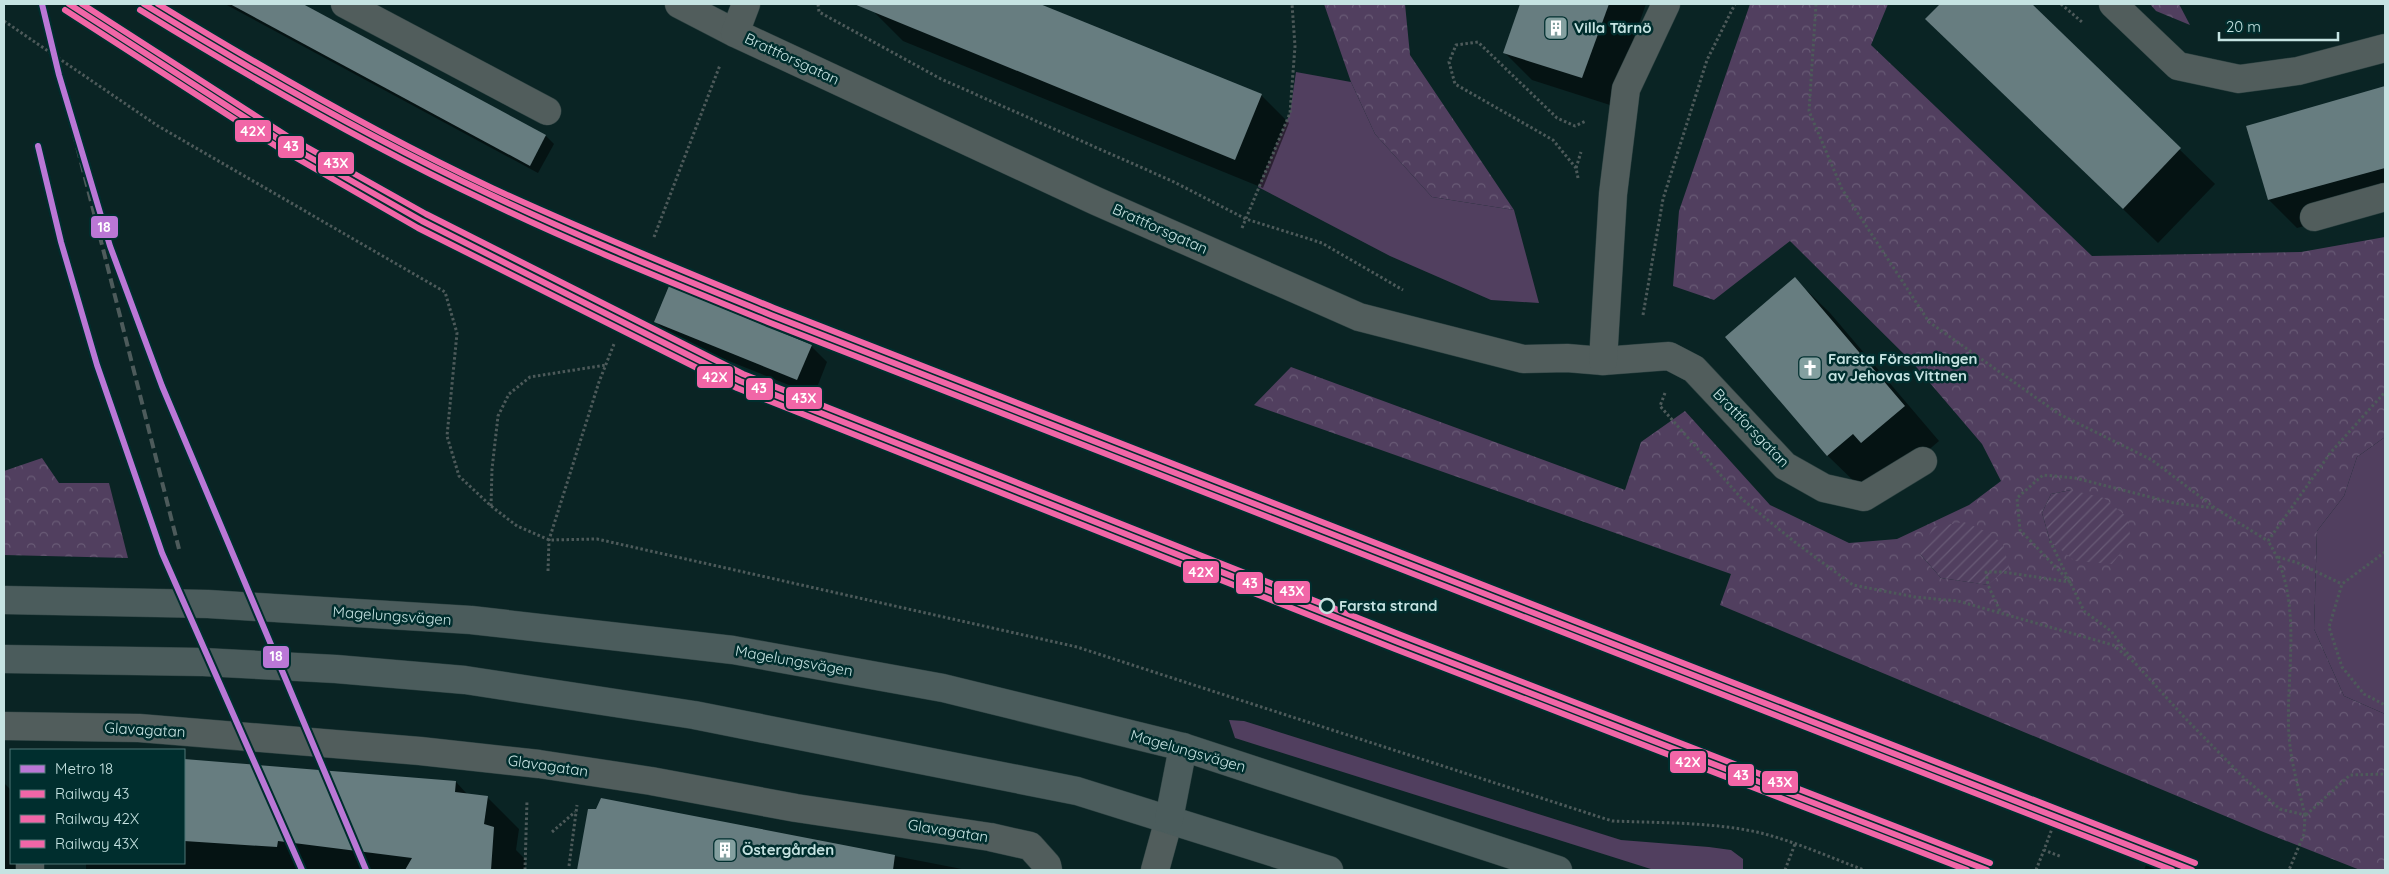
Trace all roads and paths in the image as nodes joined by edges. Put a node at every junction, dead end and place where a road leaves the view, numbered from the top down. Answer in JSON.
{"nodes":[{"id":1,"x":345,"y":4,"type":"edge"},
{"id":2,"x":679,"y":4,"type":"edge"},
{"id":3,"x":746,"y":4,"type":"edge"},
{"id":4,"x":818,"y":4,"type":"edge"},
{"id":5,"x":1292,"y":4,"type":"edge"},
{"id":6,"x":1666,"y":4,"type":"edge"},
{"id":7,"x":1735,"y":4,"type":"edge"},
{"id":8,"x":1816,"y":4,"type":"edge"},
{"id":9,"x":2112,"y":4,"type":"edge"},
{"id":10,"x":4,"y":21,"type":"edge"},
{"id":11,"x":735,"y":33,"type":"junction"},
{"id":12,"x":2385,"y":48,"type":"edge"},
{"id":13,"x":547,"y":111,"type":"dead end"},
{"id":14,"x":1590,"y":119,"type":"dead end"},
{"id":15,"x":1579,"y":183,"type":"dead end"},
{"id":16,"x":2385,"y":197,"type":"edge"},
{"id":17,"x":2314,"y":217,"type":"dead end"},
{"id":18,"x":1246,"y":219,"type":"junction"},
{"id":19,"x":654,"y":238,"type":"dead end"},
{"id":20,"x":1409,"y":293,"type":"dead end"},
{"id":21,"x":1642,"y":319,"type":"dead end"},
{"id":22,"x":614,"y":344,"type":"dead end"},
{"id":23,"x":1669,"y":356,"type":"junction"},
{"id":24,"x":1603,"y":361,"type":"junction"},
{"id":25,"x":606,"y":365,"type":"junction"},
{"id":26,"x":2385,"y":392,"type":"edge"},
{"id":27,"x":1923,"y":460,"type":"dead end"},
{"id":28,"x":491,"y":506,"type":"junction"},
{"id":29,"x":2214,"y":508,"type":"junction"},
{"id":30,"x":549,"y":540,"type":"junction"},
{"id":31,"x":2050,"y":541,"type":"dead end"},
{"id":32,"x":2268,"y":541,"type":"junction"},
{"id":33,"x":2385,"y":552,"type":"edge"},
{"id":34,"x":2278,"y":556,"type":"junction"},
{"id":35,"x":548,"y":571,"type":"dead end"},
{"id":36,"x":2070,"y":582,"type":"junction"},
{"id":37,"x":2342,"y":584,"type":"junction"},
{"id":38,"x":4,"y":600,"type":"edge"},
{"id":39,"x":2001,"y":611,"type":"junction"},
{"id":40,"x":4,"y":659,"type":"edge"},
{"id":41,"x":2135,"y":663,"type":"junction"},
{"id":42,"x":2385,"y":705,"type":"edge"},
{"id":43,"x":4,"y":726,"type":"edge"},
{"id":44,"x":31,"y":739,"type":"edge"},
{"id":45,"x":1183,"y":748,"type":"junction"},
{"id":46,"x":581,"y":770,"type":"junction"},
{"id":47,"x":2385,"y":774,"type":"edge"},
{"id":48,"x":527,"y":800,"type":"dead end"},
{"id":49,"x":576,"y":812,"type":"junction"},
{"id":50,"x":2305,"y":815,"type":"junction"},
{"id":51,"x":1169,"y":819,"type":"junction"},
{"id":52,"x":2053,"y":826,"type":"dead end"},
{"id":53,"x":552,"y":832,"type":"dead end"},
{"id":54,"x":1795,"y":844,"type":"junction"},
{"id":55,"x":2044,"y":850,"type":"junction"},
{"id":56,"x":2062,"y":857,"type":"dead end"},
{"id":57,"x":569,"y":866,"type":"dead end"},
{"id":58,"x":524,"y":870,"type":"edge"},
{"id":59,"x":1048,"y":870,"type":"edge"},
{"id":60,"x":1155,"y":870,"type":"edge"},
{"id":61,"x":1329,"y":870,"type":"edge"},
{"id":62,"x":1558,"y":870,"type":"edge"},
{"id":63,"x":1785,"y":870,"type":"edge"},
{"id":64,"x":1864,"y":870,"type":"edge"},
{"id":65,"x":2036,"y":870,"type":"edge"},
{"id":66,"x":2289,"y":870,"type":"edge"}],
"edges":[{"from":1,"to":13,"type":"street"},
{"from":2,"to":11,"type":"street","name":"Brattforsgatan"},
{"from":3,"to":11,"type":"street","name":"Brattforsgatan"},
{"from":4,"to":18,"type":"path"},
{"from":5,"to":18,"type":"path"},
{"from":6,"to":24,"type":"street"},
{"from":7,"to":21,"type":"path"},
{"from":8,"to":29,"type":"path"},
{"from":9,"to":12,"type":"street"},
{"from":10,"to":28,"type":"path"},
{"from":11,"to":19,"type":"path"},
{"from":11,"to":24,"type":"street","name":"Brattforsgatan"},
{"from":14,"to":15,"type":"path"},
{"from":16,"to":17,"type":"street"},
{"from":18,"to":20,"type":"path"},
{"from":22,"to":25,"type":"path"},
{"from":23,"to":24,"type":"street","name":"Brattforsgatan"},
{"from":23,"to":27,"type":"street","name":"Brattforsgatan"},
{"from":23,"to":39,"type":"path"},
{"from":25,"to":28,"type":"path"},
{"from":25,"to":30,"type":"path"},
{"from":26,"to":32,"type":"path"},
{"from":28,"to":30,"type":"path"},
{"from":29,"to":32,"type":"path"},
{"from":29,"to":36,"type":"path"},
{"from":30,"to":35,"type":"path"},
{"from":30,"to":54,"type":"path"},
{"from":31,"to":36,"type":"path"},
{"from":32,"to":34,"type":"path"},
{"from":33,"to":37,"type":"path"},
{"from":34,"to":37,"type":"path"},
{"from":34,"to":50,"type":"path"},
{"from":36,"to":39,"type":"path"},
{"from":36,"to":41,"type":"path"},
{"from":37,"to":42,"type":"path"},
{"from":38,"to":45,"type":"main road","name":"Magelungsvägen"},
{"from":39,"to":41,"type":"path"},
{"from":40,"to":51,"type":"main road"},
{"from":41,"to":50,"type":"path"},
{"from":43,"to":44,"type":"street","name":"Glavagatan"},
{"from":44,"to":46,"type":"street","name":"Glavagatan"},
{"from":45,"to":51,"type":"main road"},
{"from":45,"to":62,"type":"main road","name":"Magelungsvägen"},
{"from":46,"to":49,"type":"path"},
{"from":46,"to":59,"type":"street","name":"Glavagatan"},
{"from":47,"to":50,"type":"path"},
{"from":48,"to":58,"type":"path"},
{"from":49,"to":53,"type":"path"},
{"from":49,"to":57,"type":"path"},
{"from":50,"to":66,"type":"path"},
{"from":51,"to":60,"type":"street"},
{"from":51,"to":61,"type":"main road"},
{"from":52,"to":55,"type":"path"},
{"from":54,"to":63,"type":"path"},
{"from":54,"to":64,"type":"path"},
{"from":55,"to":56,"type":"path"},
{"from":55,"to":65,"type":"path"}]}
